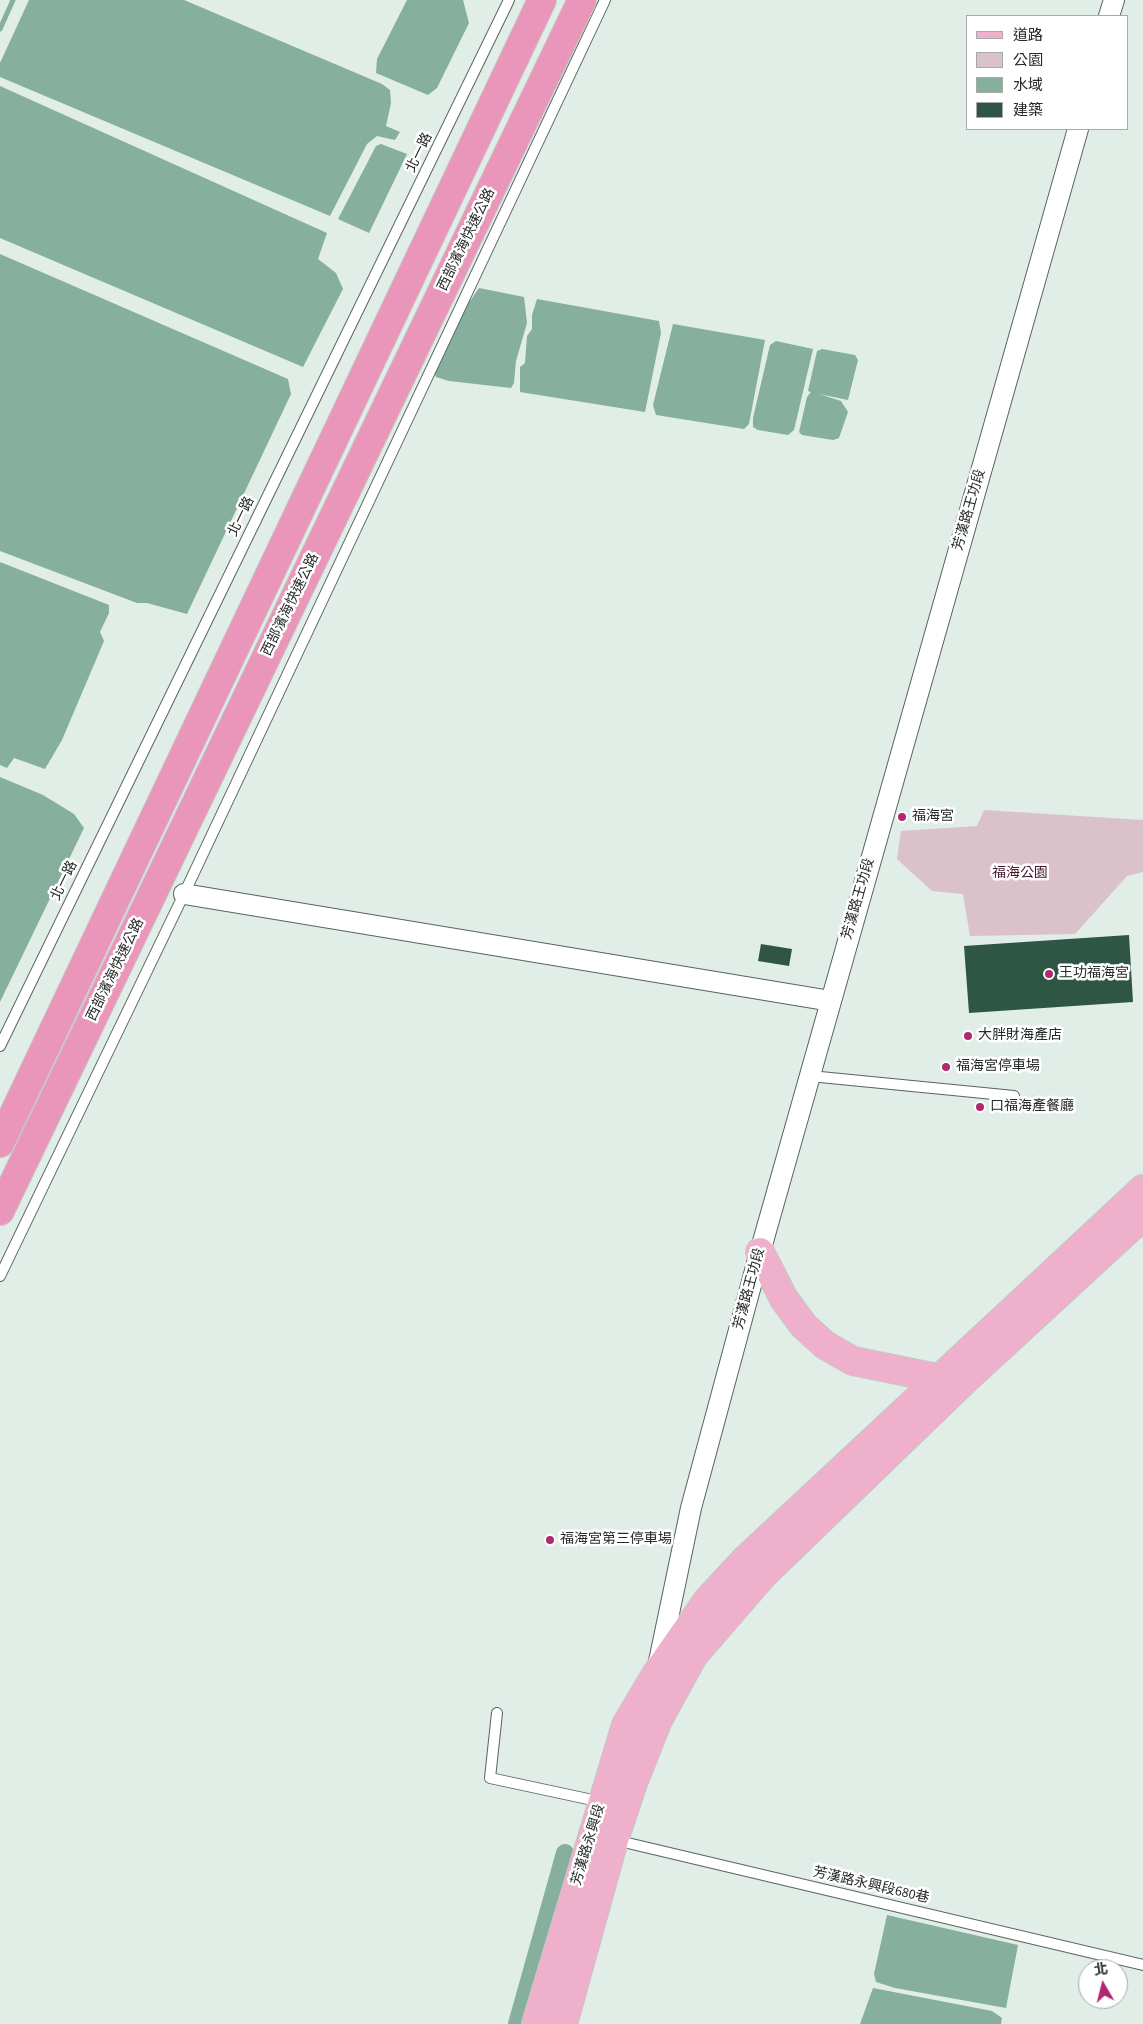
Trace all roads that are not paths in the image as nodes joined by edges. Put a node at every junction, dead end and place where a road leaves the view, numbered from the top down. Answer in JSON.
{"nodes":[{"id":1,"x":510,"y":0,"type":"edge"},
{"id":2,"x":542,"y":0,"type":"edge"},
{"id":3,"x":582,"y":0,"type":"edge"},
{"id":4,"x":605,"y":0,"type":"edge"},
{"id":5,"x":1114,"y":0,"type":"edge"},
{"id":6,"x":1109,"y":15,"type":"edge"},
{"id":7,"x":1078,"y":130,"type":"edge"},
{"id":8,"x":184,"y":894,"type":"junction"},
{"id":9,"x":831,"y":1001,"type":"junction"},
{"id":10,"x":0,"y":1046,"type":"edge"},
{"id":11,"x":810,"y":1076,"type":"junction"},
{"id":12,"x":1014,"y":1096,"type":"dead end"},
{"id":13,"x":0,"y":1143,"type":"edge"},
{"id":14,"x":1143,"y":1188,"type":"edge"},
{"id":15,"x":0,"y":1211,"type":"edge"},
{"id":16,"x":1143,"y":1216,"type":"edge"},
{"id":17,"x":760,"y":1252,"type":"junction"},
{"id":18,"x":0,"y":1276,"type":"edge"},
{"id":19,"x":937,"y":1378,"type":"junction"},
{"id":20,"x":965,"y":1380,"type":"junction"},
{"id":21,"x":657,"y":1673,"type":"junction"},
{"id":22,"x":497,"y":1712,"type":"dead end"},
{"id":23,"x":658,"y":1720,"type":"junction"},
{"id":24,"x":602,"y":1802,"type":"junction"},
{"id":25,"x":603,"y":1837,"type":"junction"},
{"id":26,"x":1143,"y":1965,"type":"edge"},
{"id":27,"x":536,"y":2024,"type":"edge"},
{"id":28,"x":562,"y":2024,"type":"edge"}],
"edges":[{"from":1,"to":10,"type":"lane","name":"北一路"},
{"from":2,"to":13,"type":"highway"},
{"from":3,"to":15,"type":"highway","name":"西部濱海快速公路"},
{"from":4,"to":8,"type":"lane"},
{"from":5,"to":6,"type":"street"},
{"from":7,"to":9,"type":"street","name":"芳漢路王功段"},
{"from":8,"to":9,"type":"street"},
{"from":8,"to":18,"type":"lane"},
{"from":9,"to":11,"type":"street","name":"芳漢路王功段"},
{"from":11,"to":12,"type":"lane"},
{"from":11,"to":17,"type":"street","name":"芳漢路王功段"},
{"from":14,"to":19,"type":"main road"},
{"from":16,"to":20,"type":"main road"},
{"from":17,"to":19,"type":"main road"},
{"from":17,"to":21,"type":"street","name":"芳漢路王功段"},
{"from":19,"to":20,"type":"main road"},
{"from":19,"to":21,"type":"main road"},
{"from":20,"to":23,"type":"main road"},
{"from":21,"to":23,"type":"street","name":"芳漢路王功段"},
{"from":21,"to":24,"type":"main road","name":"芳漢路永興段"},
{"from":22,"to":24,"type":"lane"},
{"from":23,"to":25,"type":"main road","name":"芳漢路永興段"},
{"from":24,"to":25,"type":"main road","name":"芳漢路永興段"},
{"from":25,"to":26,"type":"lane","name":"芳漢路永興段680巷"},
{"from":25,"to":27,"type":"main road","name":"芳漢路永興段"},
{"from":25,"to":28,"type":"main road","name":"芳漢路永興段"}]}
